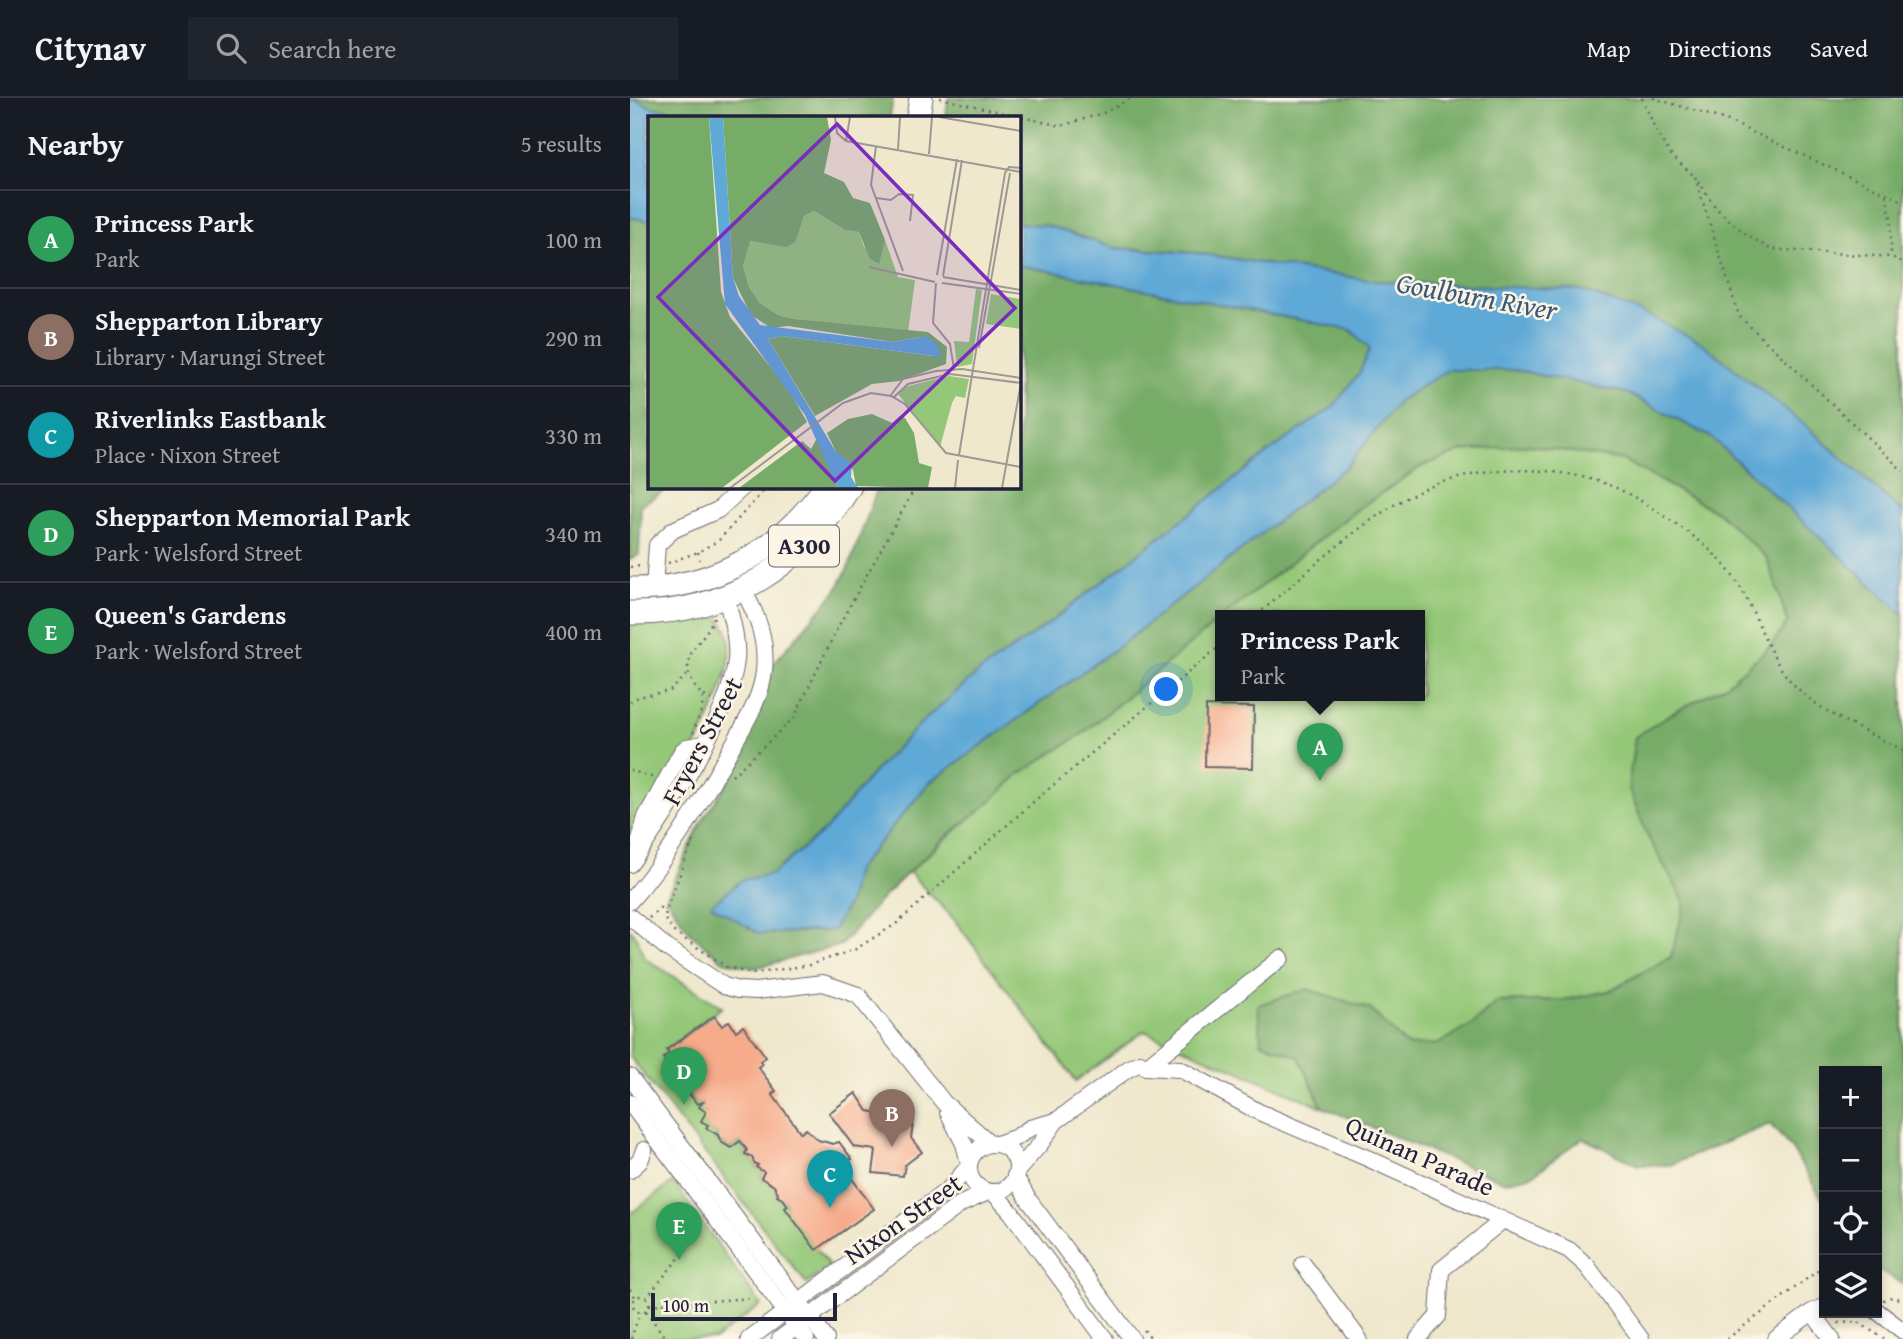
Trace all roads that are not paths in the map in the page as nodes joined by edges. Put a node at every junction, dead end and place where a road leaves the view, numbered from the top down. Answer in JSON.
{"nodes":[{"id":1,"x":921,"y":98,"type":"edge"},
{"id":2,"x":918,"y":116,"type":"edge"},
{"id":3,"x":742,"y":488,"type":"edge"},
{"id":4,"x":824,"y":488,"type":"edge"},
{"id":5,"x":849,"y":488,"type":"edge"},
{"id":6,"x":728,"y":571,"type":"junction"},
{"id":7,"x":654,"y":588,"type":"junction"},
{"id":8,"x":630,"y":589,"type":"edge"},
{"id":9,"x":734,"y":594,"type":"junction"},
{"id":10,"x":630,"y":613,"type":"edge"},
{"id":11,"x":696,"y":745,"type":"junction"},
{"id":12,"x":633,"y":860,"type":"edge"},
{"id":13,"x":630,"y":901,"type":"edge"},
{"id":14,"x":630,"y":917,"type":"edge"},
{"id":15,"x":1281,"y":958,"type":"dead end"},
{"id":16,"x":1146,"y":1067,"type":"junction"},
{"id":17,"x":630,"y":1077,"type":"edge"},
{"id":18,"x":630,"y":1103,"type":"edge"},
{"id":19,"x":944,"y":1103,"type":"junction"},
{"id":20,"x":1056,"y":1121,"type":"junction"},
{"id":21,"x":664,"y":1135,"type":"junction"},
{"id":22,"x":994,"y":1144,"type":"junction"},
{"id":23,"x":644,"y":1150,"type":"dead end"},
{"id":24,"x":969,"y":1164,"type":"junction"},
{"id":25,"x":630,"y":1170,"type":"edge"},
{"id":26,"x":1016,"y":1173,"type":"junction"},
{"id":27,"x":991,"y":1192,"type":"junction"},
{"id":28,"x":1503,"y":1220,"type":"junction"},
{"id":29,"x":898,"y":1226,"type":"junction"},
{"id":30,"x":909,"y":1242,"type":"junction"},
{"id":31,"x":1303,"y":1264,"type":"dead end"},
{"id":32,"x":821,"y":1283,"type":"junction"},
{"id":33,"x":833,"y":1298,"type":"junction"},
{"id":34,"x":791,"y":1306,"type":"junction"},
{"id":35,"x":1814,"y":1312,"type":"edge"},
{"id":36,"x":1882,"y":1315,"type":"edge"},
{"id":37,"x":804,"y":1327,"type":"edge"},
{"id":38,"x":1903,"y":1331,"type":"edge"},
{"id":39,"x":1829,"y":1335,"type":"edge"},
{"id":40,"x":749,"y":1339,"type":"edge"},
{"id":41,"x":780,"y":1339,"type":"edge"},
{"id":42,"x":826,"y":1339,"type":"edge"},
{"id":43,"x":1105,"y":1339,"type":"edge"},
{"id":44,"x":1132,"y":1339,"type":"edge"},
{"id":45,"x":1359,"y":1339,"type":"edge"},
{"id":46,"x":1418,"y":1339,"type":"edge"},
{"id":47,"x":1641,"y":1339,"type":"edge"},
{"id":48,"x":1776,"y":1339,"type":"edge"}],
"edges":[{"from":1,"to":2,"type":"highway"},
{"from":3,"to":7,"type":"street"},
{"from":4,"to":6,"type":"highway","number":"A300"},
{"from":5,"to":9,"type":"highway","number":"A300"},
{"from":6,"to":7,"type":"highway","number":"A300"},
{"from":6,"to":9,"type":"highway"},
{"from":7,"to":8,"type":"highway","number":"A300"},
{"from":9,"to":10,"type":"highway","number":"A300"},
{"from":9,"to":11,"type":"street","name":"Fryers Street"},
{"from":9,"to":13,"type":"street","name":"Fryers Street"},
{"from":11,"to":12,"type":"street","name":"Fryers Street"},
{"from":11,"to":12,"type":"street"},
{"from":14,"to":19,"type":"street"},
{"from":15,"to":16,"type":"street"},
{"from":16,"to":20,"type":"street"},
{"from":16,"to":28,"type":"street","name":"Quinan Parade"},
{"from":17,"to":21,"type":"street"},
{"from":18,"to":21,"type":"street"},
{"from":19,"to":22,"type":"street"},
{"from":19,"to":24,"type":"street"},
{"from":20,"to":22,"type":"street"},
{"from":20,"to":26,"type":"street"},
{"from":21,"to":34,"type":"street"},
{"from":22,"to":24,"type":"street"},
{"from":22,"to":26,"type":"street"},
{"from":23,"to":25,"type":"street"},
{"from":24,"to":27,"type":"street"},
{"from":24,"to":29,"type":"street","name":"Nixon Street"},
{"from":26,"to":27,"type":"street"},
{"from":26,"to":44,"type":"street"},
{"from":27,"to":30,"type":"street","name":"Nixon Street"},
{"from":27,"to":43,"type":"street"},
{"from":28,"to":46,"type":"street"},
{"from":28,"to":47,"type":"street","name":"Quinan Parade"},
{"from":29,"to":30,"type":"street"},
{"from":29,"to":32,"type":"street","name":"Nixon Street"},
{"from":30,"to":33,"type":"street","name":"Nixon Street"},
{"from":31,"to":45,"type":"street"},
{"from":32,"to":33,"type":"street"},
{"from":32,"to":34,"type":"street","name":"Nixon Street"},
{"from":33,"to":37,"type":"street","name":"Nixon Street"},
{"from":34,"to":37,"type":"street"},
{"from":34,"to":40,"type":"street","name":"Nixon Street"},
{"from":35,"to":39,"type":"street"},
{"from":35,"to":48,"type":"street"},
{"from":36,"to":38,"type":"street"},
{"from":37,"to":41,"type":"street","name":"Nixon Street"},
{"from":37,"to":42,"type":"street"}]}
